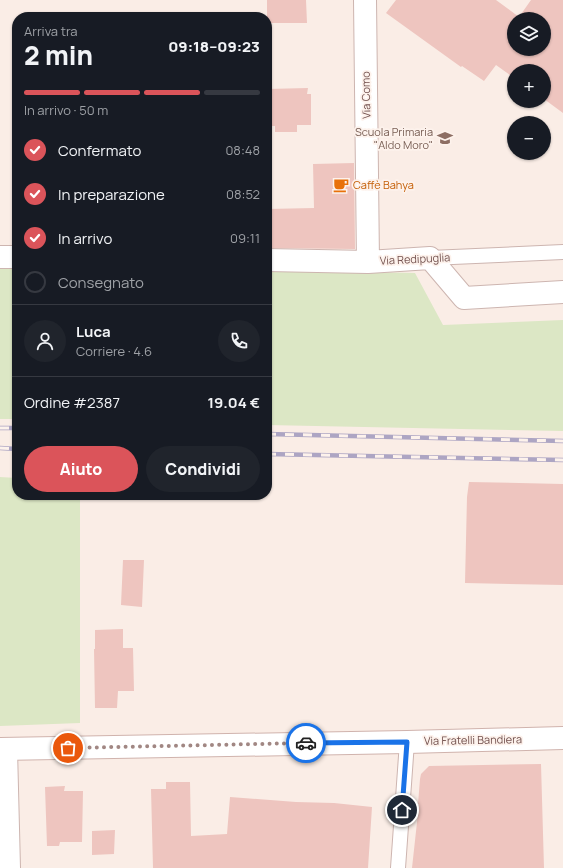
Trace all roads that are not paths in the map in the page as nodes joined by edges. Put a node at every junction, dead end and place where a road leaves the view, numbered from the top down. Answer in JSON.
{"nodes":[{"id":1,"x":365,"y":0,"type":"edge"},
{"id":2,"x":563,"y":252,"type":"edge"},
{"id":3,"x":0,"y":257,"type":"edge"},
{"id":4,"x":12,"y":257,"type":"edge"},
{"id":5,"x":430,"y":258,"type":"junction"},
{"id":6,"x":272,"y":260,"type":"edge"},
{"id":7,"x":368,"y":262,"type":"junction"},
{"id":8,"x":563,"y":292,"type":"edge"},
{"id":9,"x":563,"y":738,"type":"edge"},
{"id":10,"x":407,"y":742,"type":"junction"},
{"id":11,"x":3,"y":749,"type":"edge"},
{"id":12,"x":9,"y":868,"type":"edge"},
{"id":13,"x":398,"y":868,"type":"edge"}],
"edges":[{"from":1,"to":7,"type":"street","name":"Via Como"},
{"from":2,"to":5,"type":"lane","name":"Via Redipuglia"},
{"from":3,"to":4,"type":"street"},
{"from":5,"to":7,"type":"street","name":"Via Redipuglia"},
{"from":5,"to":8,"type":"street"},
{"from":6,"to":7,"type":"street","name":"Via Redipuglia"},
{"from":9,"to":10,"type":"street","name":"Via Fratelli Bandiera"},
{"from":10,"to":11,"type":"street","name":"Via Fratelli Bandiera"},
{"from":10,"to":13,"type":"lane"},
{"from":11,"to":12,"type":"street"}]}
